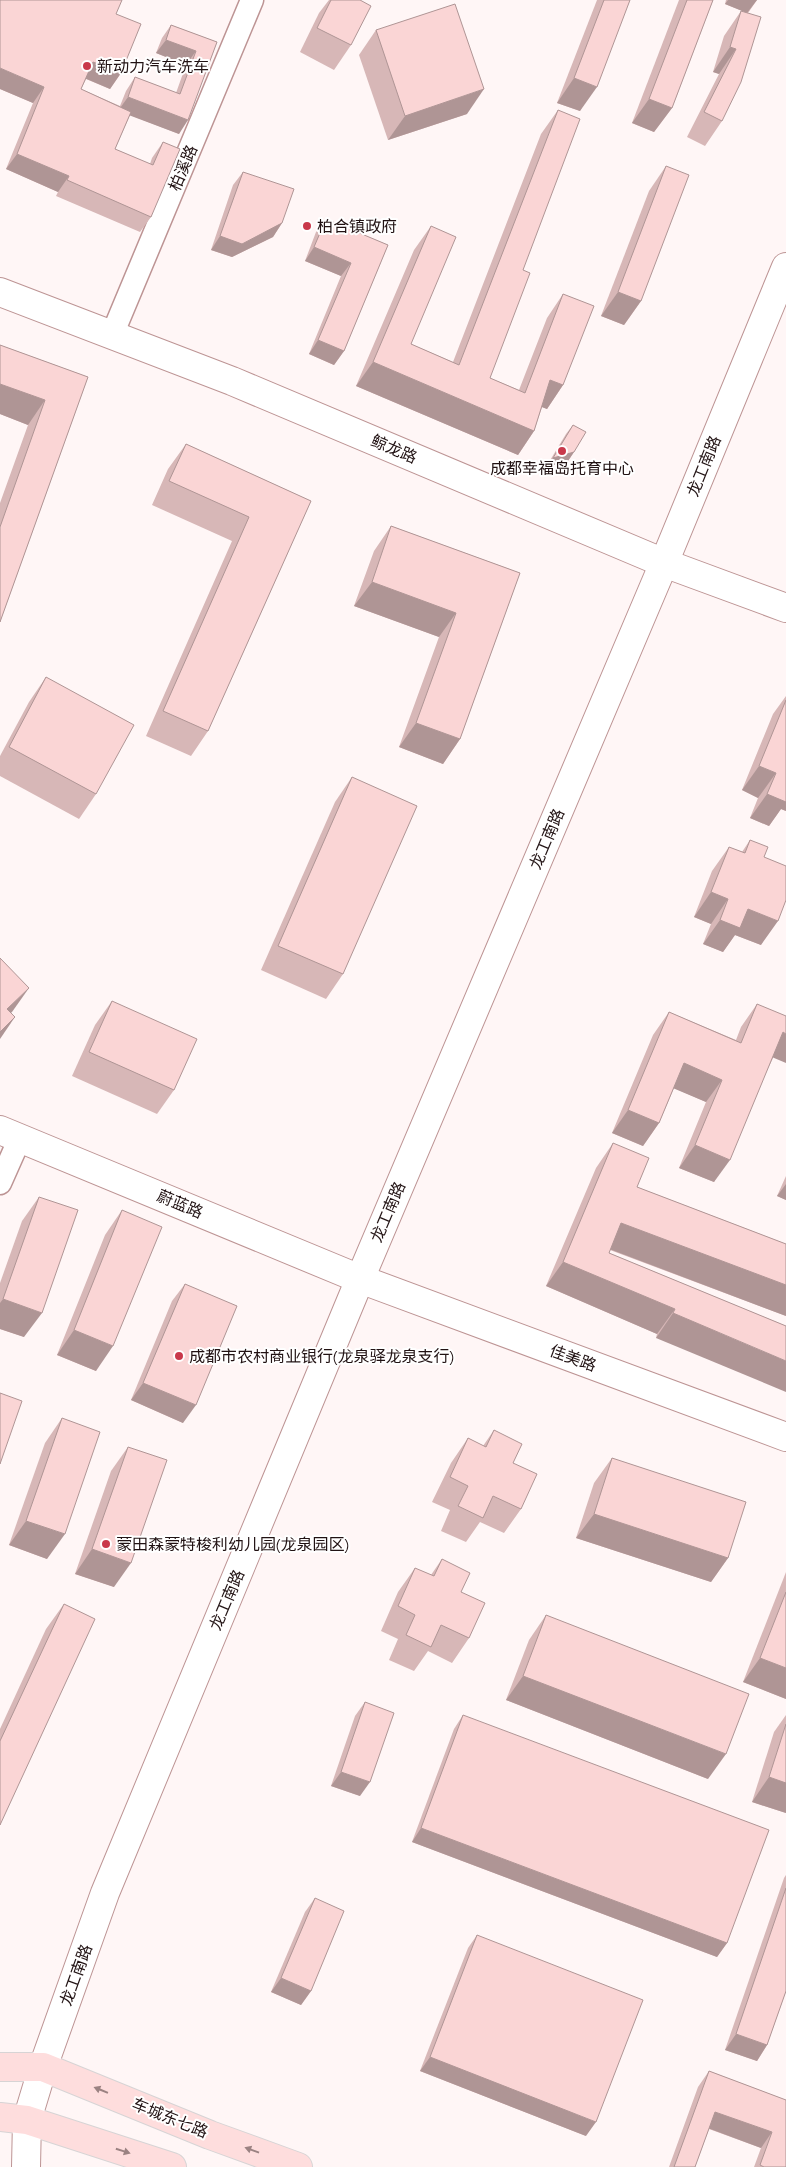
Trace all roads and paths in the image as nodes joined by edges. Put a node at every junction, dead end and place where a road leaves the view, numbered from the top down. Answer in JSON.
{"nodes":[{"id":1,"x":252,"y":0,"type":"edge"},
{"id":2,"x":786,"y":267,"type":"edge"},
{"id":3,"x":0,"y":292,"type":"edge"},
{"id":4,"x":112,"y":335,"type":"junction"},
{"id":5,"x":664,"y":563,"type":"junction"},
{"id":6,"x":786,"y":608,"type":"edge"},
{"id":7,"x":10,"y":1134,"type":"edge"},
{"id":8,"x":0,"y":1183,"type":"edge"},
{"id":9,"x":360,"y":1279,"type":"junction"},
{"id":10,"x":786,"y":1437,"type":"edge"},
{"id":11,"x":0,"y":2067,"type":"edge"},
{"id":12,"x":43,"y":2067,"type":"junction"},
{"id":13,"x":0,"y":2118,"type":"edge"},
{"id":14,"x":27,"y":2120,"type":"junction"},
{"id":15,"x":26,"y":2167,"type":"edge"},
{"id":16,"x":172,"y":2167,"type":"edge"},
{"id":17,"x":298,"y":2167,"type":"edge"}],
"edges":[{"from":1,"to":4,"type":"street","name":"柏溪路"},
{"from":2,"to":5,"type":"street","name":"龙工南路"},
{"from":3,"to":4,"type":"street","name":"鲸龙路"},
{"from":4,"to":5,"type":"street","name":"鲸龙路"},
{"from":5,"to":6,"type":"street","name":"鲸龙路"},
{"from":5,"to":9,"type":"street","name":"龙工南路"},
{"from":7,"to":8,"type":"street"},
{"from":7,"to":9,"type":"street","name":"蔚蓝路"},
{"from":9,"to":10,"type":"street","name":"佳美路"},
{"from":9,"to":12,"type":"street","name":"龙工南路"},
{"from":11,"to":12,"type":"main road"},
{"from":12,"to":14,"type":"street","name":"龙工南路"},
{"from":17,"to":12,"type":"main road","name":"车城东七路","one_way":true},
{"from":13,"to":14,"type":"main road"},
{"from":14,"to":15,"type":"street","name":"龙工南路"},
{"from":14,"to":16,"type":"main road","one_way":true}]}
